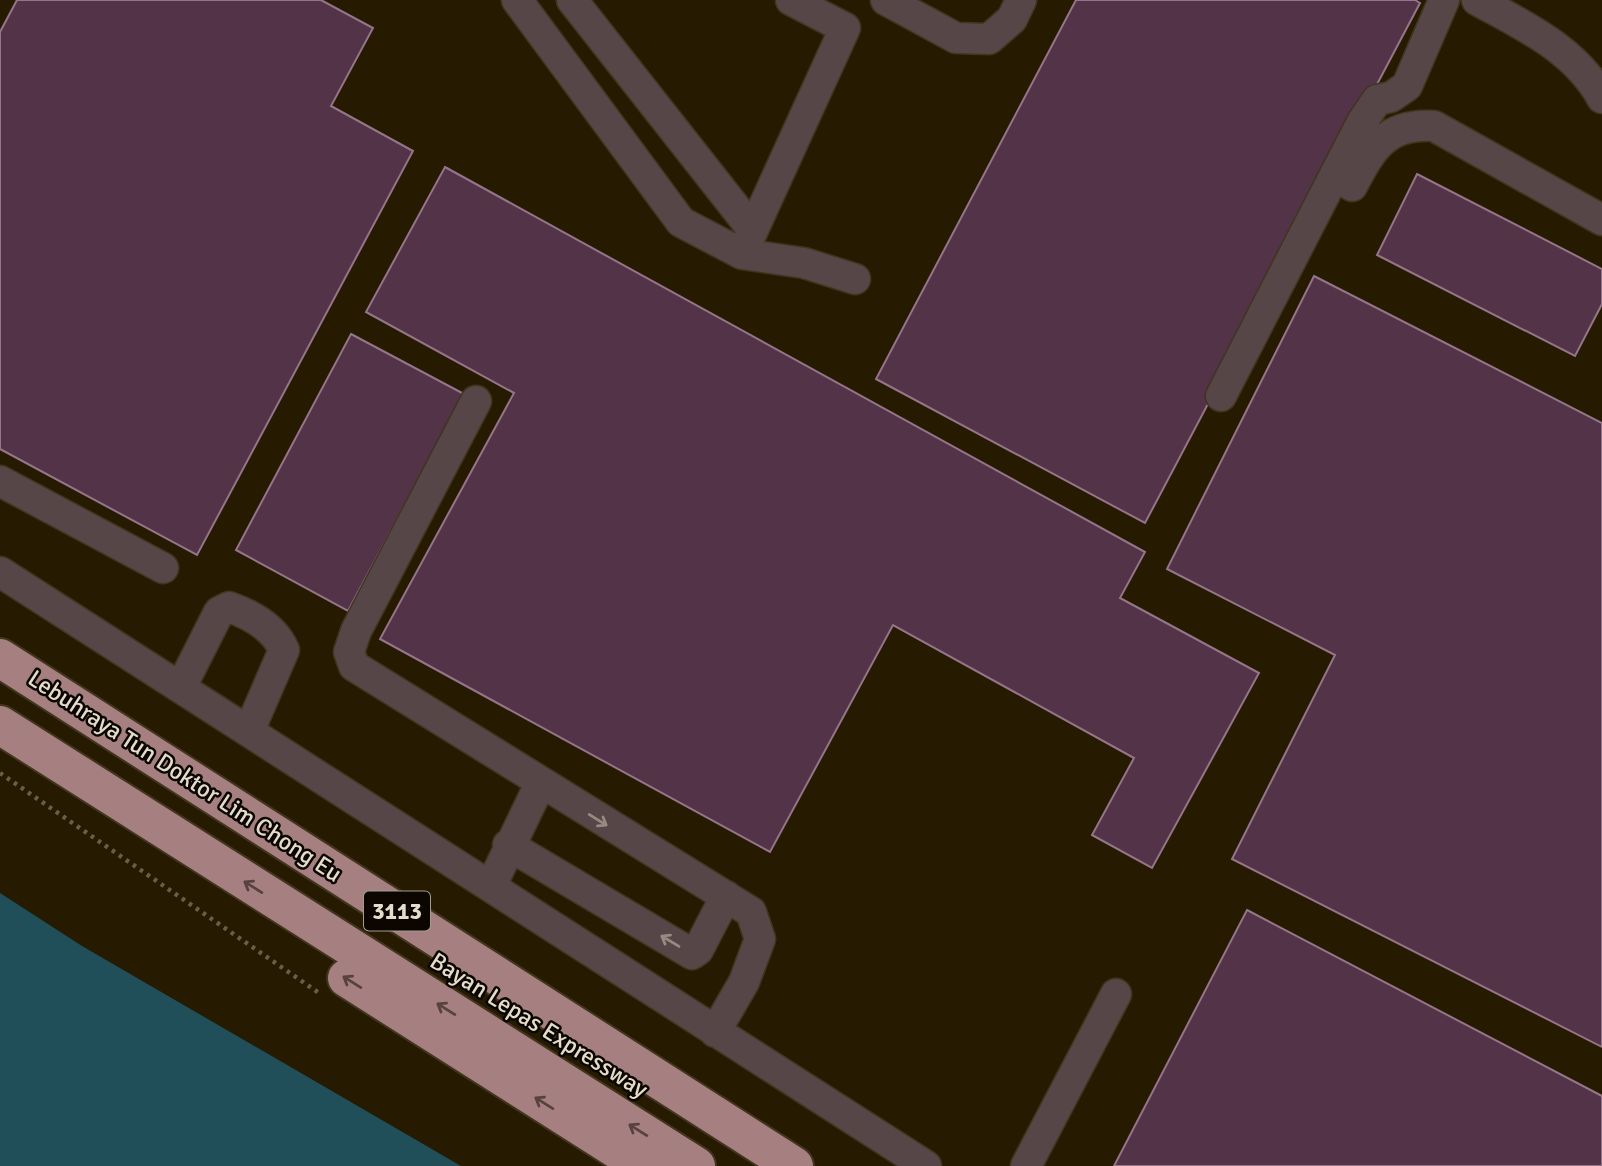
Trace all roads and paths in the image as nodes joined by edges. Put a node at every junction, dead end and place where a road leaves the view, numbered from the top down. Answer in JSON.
{"nodes":[{"id":1,"x":517,"y":0,"type":"edge"},
{"id":2,"x":572,"y":0,"type":"edge"},
{"id":3,"x":791,"y":0,"type":"edge"},
{"id":4,"x":886,"y":0,"type":"edge"},
{"id":5,"x":1021,"y":0,"type":"edge"},
{"id":6,"x":1444,"y":0,"type":"edge"},
{"id":7,"x":1477,"y":0,"type":"edge"},
{"id":8,"x":1602,"y":98,"type":"edge"},
{"id":9,"x":1340,"y":209,"type":"dead end"},
{"id":10,"x":1602,"y":220,"type":"edge"},
{"id":11,"x":748,"y":242,"type":"junction"},
{"id":12,"x":855,"y":279,"type":"dead end"},
{"id":13,"x":1221,"y":396,"type":"dead end"},
{"id":14,"x":476,"y":401,"type":"dead end"},
{"id":15,"x":0,"y":481,"type":"edge"},
{"id":16,"x":163,"y":568,"type":"dead end"},
{"id":17,"x":0,"y":572,"type":"edge"},
{"id":18,"x":0,"y":658,"type":"edge"},
{"id":19,"x":0,"y":680,"type":"edge"},
{"id":20,"x":181,"y":687,"type":"junction"},
{"id":21,"x":0,"y":725,"type":"edge"},
{"id":22,"x":249,"y":731,"type":"junction"},
{"id":23,"x":0,"y":751,"type":"edge"},
{"id":24,"x":0,"y":773,"type":"edge"},
{"id":25,"x":541,"y":782,"type":"junction"},
{"id":26,"x":508,"y":845,"type":"junction"},
{"id":27,"x":491,"y":886,"type":"junction"},
{"id":28,"x":726,"y":897,"type":"junction"},
{"id":29,"x":1116,"y":994,"type":"dead end"},
{"id":30,"x":327,"y":998,"type":"dead end"},
{"id":31,"x":715,"y":1032,"type":"junction"},
{"id":32,"x":643,"y":1166,"type":"edge"},
{"id":33,"x":696,"y":1166,"type":"edge"},
{"id":34,"x":760,"y":1166,"type":"edge"},
{"id":35,"x":794,"y":1166,"type":"edge"},
{"id":36,"x":926,"y":1166,"type":"edge"},
{"id":37,"x":1026,"y":1166,"type":"edge"}],
"edges":[{"from":1,"to":11,"type":"street"},
{"from":2,"to":11,"type":"street"},
{"from":3,"to":11,"type":"street"},
{"from":4,"to":5,"type":"street"},
{"from":6,"to":13,"type":"street"},
{"from":7,"to":8,"type":"street"},
{"from":9,"to":10,"type":"street"},
{"from":11,"to":12,"type":"street"},
{"from":14,"to":25,"type":"street"},
{"from":15,"to":16,"type":"street"},
{"from":17,"to":20,"type":"street"},
{"from":18,"to":35,"type":"highway","name":"Lebuhraya Tun Doktor Lim Chong Eu","number":"3113"},
{"from":19,"to":34,"type":"highway","name":"Bayan Lepas Expressway","number":"3113"},
{"from":20,"to":22,"type":"street"},
{"from":20,"to":22,"type":"street"},
{"from":33,"to":21,"type":"highway","name":"Bayan Lepas Expressway","number":"3113","one_way":true},
{"from":22,"to":27,"type":"street"},
{"from":32,"to":23,"type":"highway","one_way":true},
{"from":24,"to":30,"type":"path"},
{"from":25,"to":26,"type":"street"},
{"from":25,"to":28,"type":"street","one_way":true},
{"from":26,"to":27,"type":"street"},
{"from":28,"to":26,"type":"street","one_way":true},
{"from":27,"to":31,"type":"street"},
{"from":28,"to":31,"type":"street"},
{"from":29,"to":37,"type":"street"},
{"from":31,"to":36,"type":"street"}]}
